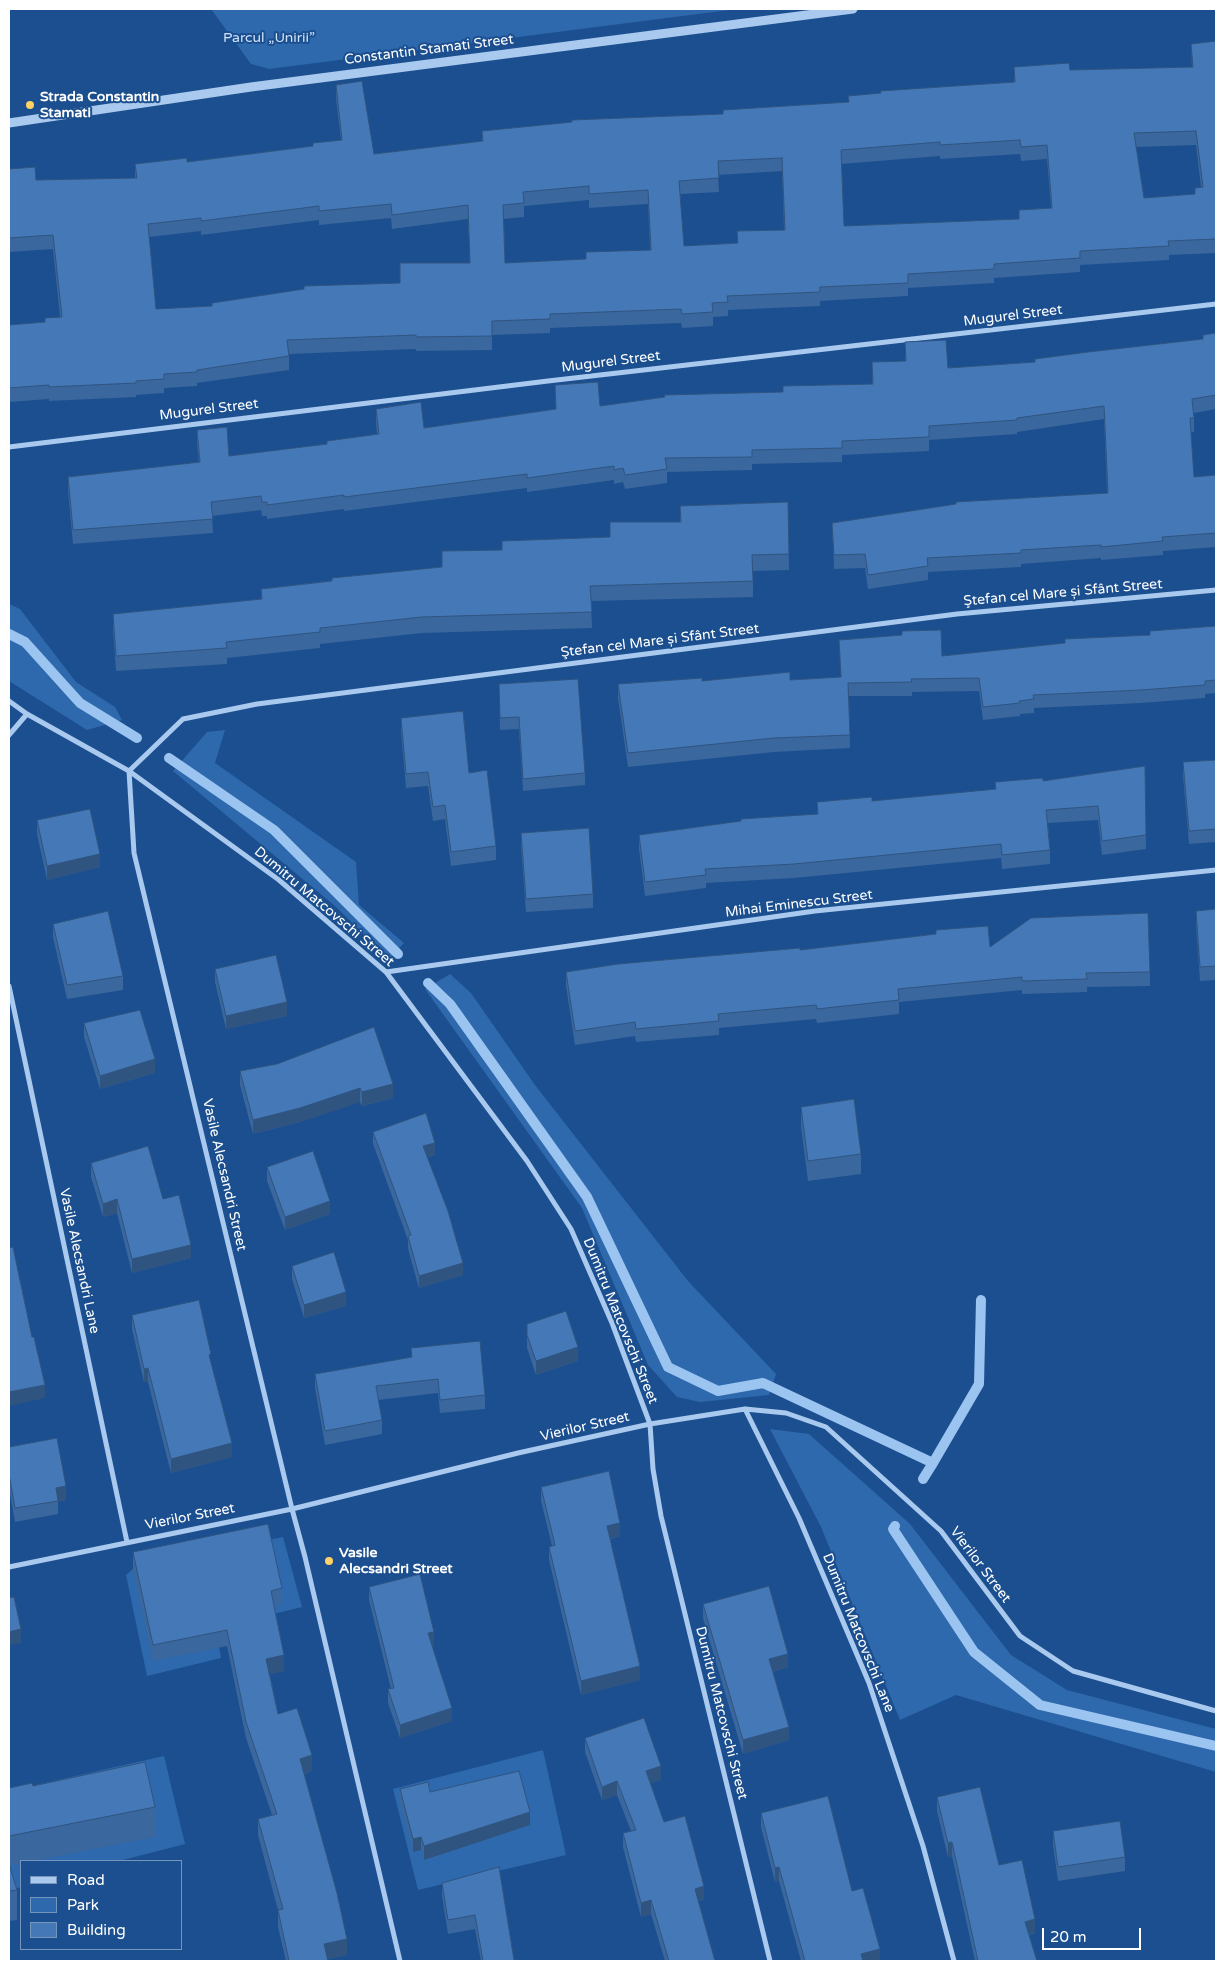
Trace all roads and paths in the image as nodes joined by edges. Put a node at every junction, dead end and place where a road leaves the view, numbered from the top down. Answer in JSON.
{"nodes":[{"id":1,"x":853,"y":9,"type":"edge"},
{"id":2,"x":9,"y":123,"type":"edge"},
{"id":3,"x":1216,"y":304,"type":"edge"},
{"id":4,"x":9,"y":447,"type":"edge"},
{"id":5,"x":1216,"y":590,"type":"edge"},
{"id":6,"x":9,"y":701,"type":"edge"},
{"id":7,"x":27,"y":714,"type":"junction"},
{"id":8,"x":9,"y":735,"type":"edge"},
{"id":9,"x":129,"y":771,"type":"junction"},
{"id":10,"x":1216,"y":870,"type":"edge"},
{"id":11,"x":386,"y":972,"type":"junction"},
{"id":12,"x":9,"y":986,"type":"edge"},
{"id":13,"x":744,"y":1409,"type":"junction"},
{"id":14,"x":650,"y":1424,"type":"junction"},
{"id":15,"x":292,"y":1509,"type":"junction"},
{"id":16,"x":127,"y":1542,"type":"junction"},
{"id":17,"x":9,"y":1567,"type":"edge"},
{"id":18,"x":1216,"y":1711,"type":"edge"},
{"id":19,"x":400,"y":1961,"type":"edge"},
{"id":20,"x":770,"y":1961,"type":"edge"},
{"id":21,"x":954,"y":1961,"type":"edge"}],
"edges":[{"from":1,"to":2,"type":"street","name":"Constantin Stamati Street"},
{"from":3,"to":4,"type":"street","name":"Mugurel Street"},
{"from":5,"to":9,"type":"street","name":"Ştefan cel Mare și Sfânt Street"},
{"from":6,"to":7,"type":"street","name":"Dumitru Matcovschi Street"},
{"from":7,"to":8,"type":"street"},
{"from":7,"to":9,"type":"street","name":"Dumitru Matcovschi Street"},
{"from":9,"to":11,"type":"street","name":"Dumitru Matcovschi Street"},
{"from":9,"to":15,"type":"street","name":"Vasile Alecsandri Street"},
{"from":10,"to":11,"type":"street","name":"Mihai Eminescu Street"},
{"from":11,"to":14,"type":"street","name":"Dumitru Matcovschi Street"},
{"from":12,"to":16,"type":"street","name":"Vasile Alecsandri Lane"},
{"from":13,"to":14,"type":"street","name":"Vierilor Street"},
{"from":13,"to":18,"type":"street","name":"Vierilor Street"},
{"from":13,"to":21,"type":"street","name":"Dumitru Matcovschi Lane"},
{"from":14,"to":15,"type":"street","name":"Vierilor Street"},
{"from":14,"to":20,"type":"street","name":"Dumitru Matcovschi Street"},
{"from":15,"to":16,"type":"street","name":"Vierilor Street"},
{"from":15,"to":19,"type":"street","name":"Vasile Alecsandri Street"},
{"from":16,"to":17,"type":"street","name":"Vierilor Street"}]}
